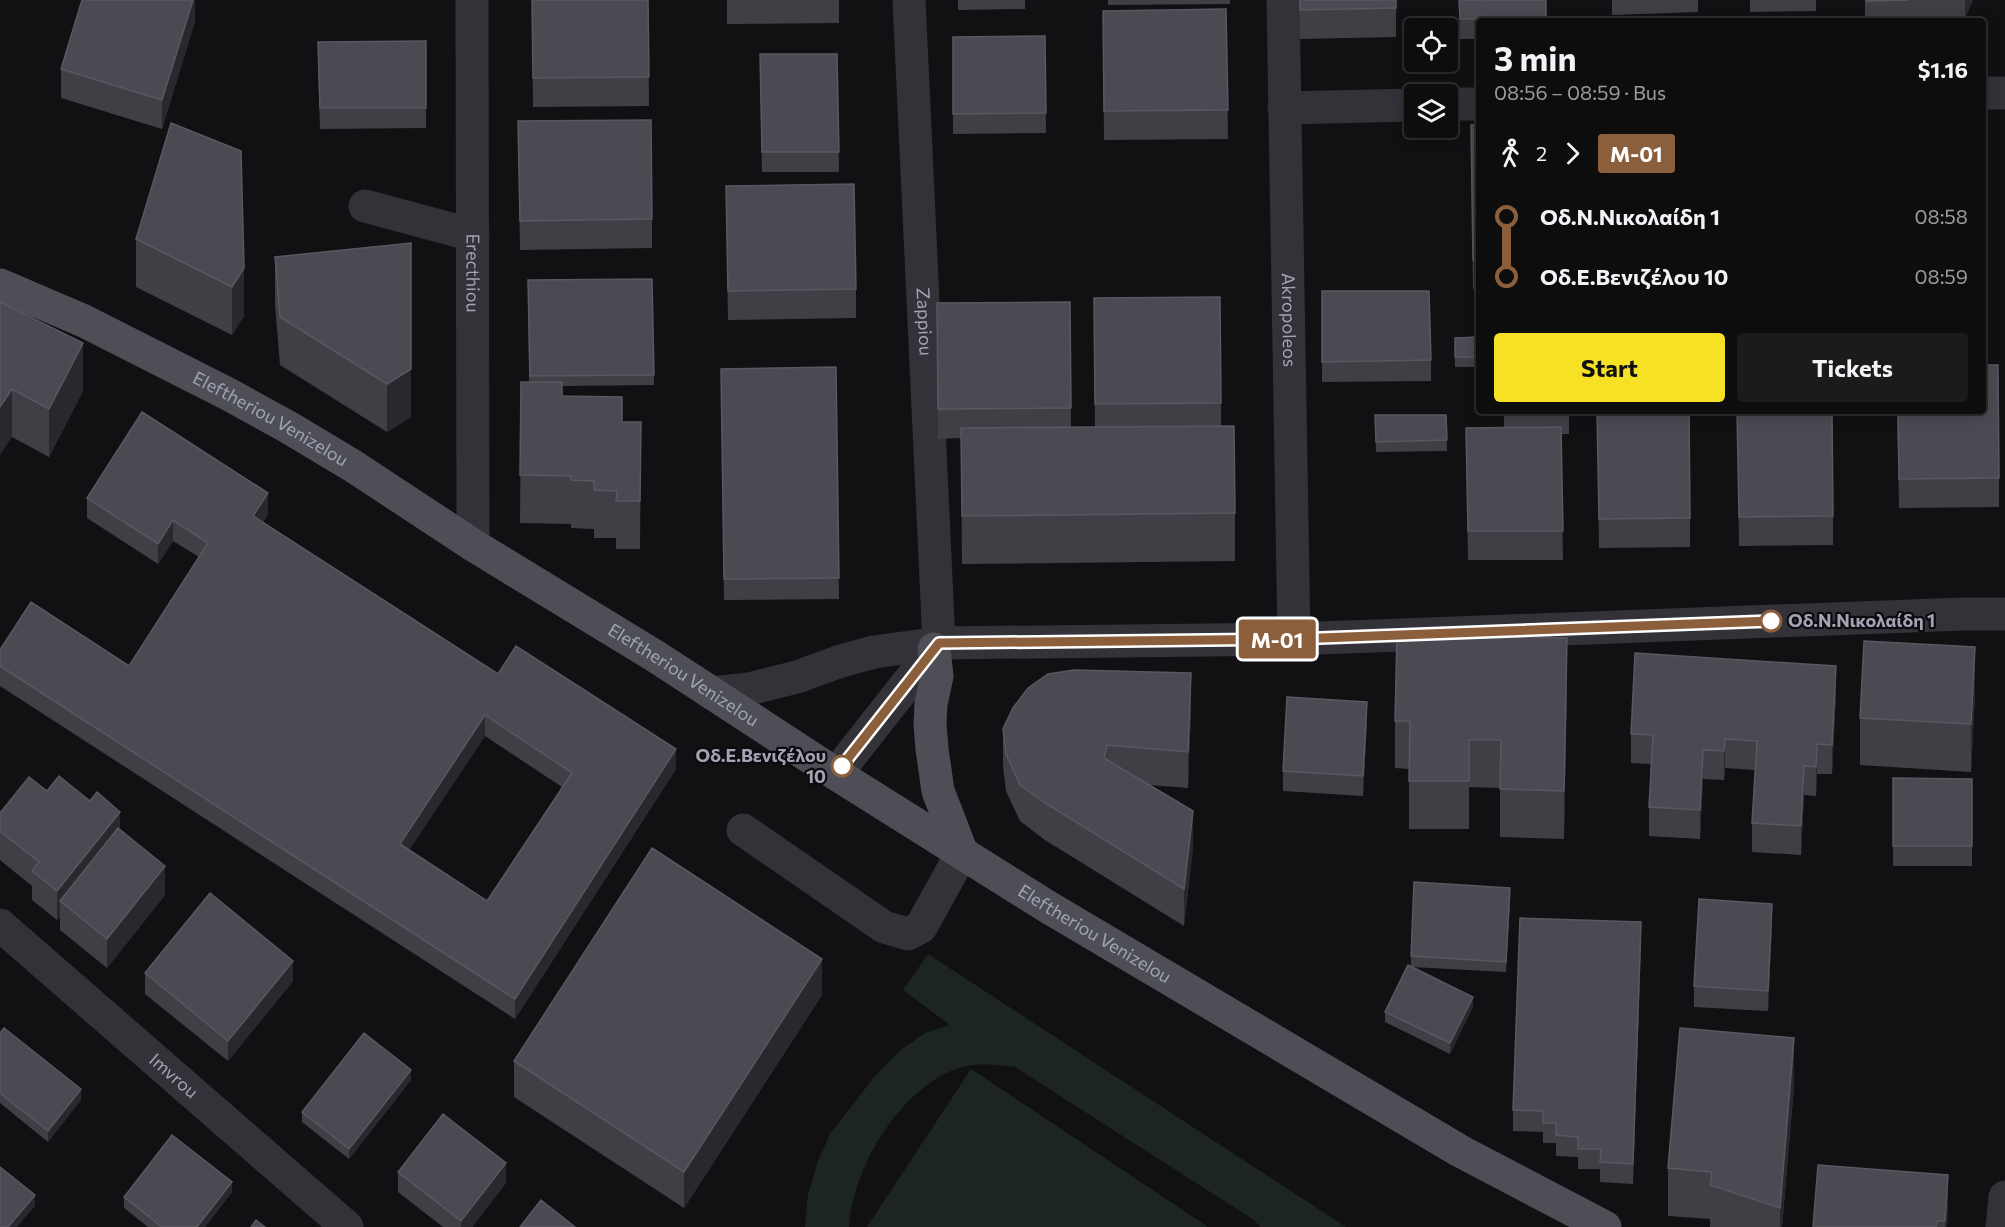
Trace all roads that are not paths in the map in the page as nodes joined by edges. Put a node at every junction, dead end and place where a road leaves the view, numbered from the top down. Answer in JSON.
{"nodes":[{"id":1,"x":472,"y":0,"type":"edge"},
{"id":2,"x":909,"y":0,"type":"edge"},
{"id":3,"x":1283,"y":0,"type":"edge"},
{"id":4,"x":1986,"y":93,"type":"edge"},
{"id":5,"x":2005,"y":93,"type":"edge"},
{"id":6,"x":1458,"y":104,"type":"edge"},
{"id":7,"x":1476,"y":104,"type":"edge"},
{"id":8,"x":1404,"y":105,"type":"edge"},
{"id":9,"x":1284,"y":108,"type":"junction"},
{"id":10,"x":365,"y":206,"type":"dead end"},
{"id":11,"x":472,"y":235,"type":"junction"},
{"id":12,"x":0,"y":285,"type":"edge"},
{"id":13,"x":473,"y":545,"type":"junction"},
{"id":14,"x":2005,"y":614,"type":"edge"},
{"id":15,"x":1294,"y":639,"type":"junction"},
{"id":16,"x":937,"y":646,"type":"junction"},
{"id":17,"x":711,"y":693,"type":"junction"},
{"id":18,"x":836,"y":774,"type":"junction"},
{"id":19,"x":744,"y":830,"type":"dead end"},
{"id":20,"x":962,"y":853,"type":"junction"},
{"id":21,"x":0,"y":925,"type":"edge"},
{"id":22,"x":2005,"y":1197,"type":"edge"},
{"id":23,"x":347,"y":1227,"type":"edge"},
{"id":24,"x":1605,"y":1227,"type":"edge"},
{"id":25,"x":2002,"y":1227,"type":"edge"}],
"edges":[{"from":1,"to":11,"type":"street","name":"Erecthiou"},
{"from":2,"to":16,"type":"street","name":"Zappiou"},
{"from":3,"to":9,"type":"street","name":"Akropoleos"},
{"from":4,"to":5,"type":"street"},
{"from":6,"to":7,"type":"street"},
{"from":8,"to":9,"type":"street"},
{"from":9,"to":15,"type":"street","name":"Akropoleos"},
{"from":10,"to":11,"type":"street"},
{"from":11,"to":13,"type":"street","name":"Erecthiou"},
{"from":12,"to":13,"type":"main road","name":"Eleftheriou Venizelou"},
{"from":13,"to":17,"type":"main road","name":"Eleftheriou Venizelou"},
{"from":14,"to":15,"type":"street"},
{"from":15,"to":16,"type":"street"},
{"from":16,"to":17,"type":"street"},
{"from":16,"to":18,"type":"street"},
{"from":16,"to":20,"type":"main road"},
{"from":17,"to":18,"type":"main road","name":"Eleftheriou Venizelou"},
{"from":18,"to":20,"type":"main road","name":"Eleftheriou Venizelou"},
{"from":19,"to":20,"type":"street"},
{"from":20,"to":24,"type":"main road","name":"Eleftheriou Venizelou"},
{"from":21,"to":23,"type":"street","name":"Imvrou"},
{"from":22,"to":25,"type":"street"}]}
